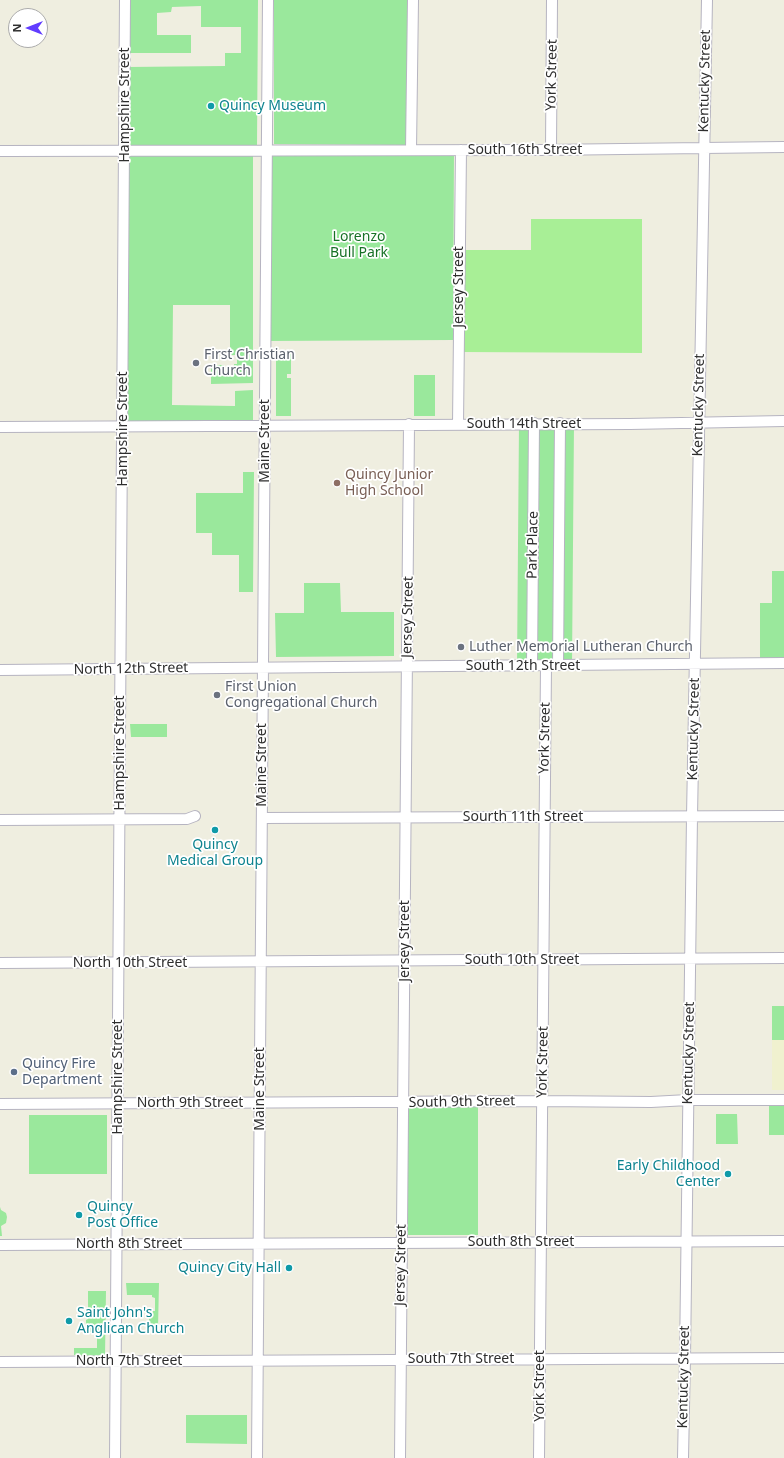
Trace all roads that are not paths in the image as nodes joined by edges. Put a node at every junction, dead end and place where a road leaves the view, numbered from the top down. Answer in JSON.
{"nodes":[{"id":1,"x":125,"y":0,"type":"edge"},
{"id":2,"x":268,"y":0,"type":"edge"},
{"id":3,"x":413,"y":0,"type":"edge"},
{"id":4,"x":552,"y":0,"type":"edge"},
{"id":5,"x":706,"y":0,"type":"edge"},
{"id":6,"x":784,"y":146,"type":"edge"},
{"id":7,"x":704,"y":147,"type":"junction"},
{"id":8,"x":412,"y":150,"type":"junction"},
{"id":9,"x":461,"y":150,"type":"junction"},
{"id":10,"x":551,"y":150,"type":"junction"},
{"id":11,"x":0,"y":151,"type":"edge"},
{"id":12,"x":124,"y":151,"type":"junction"},
{"id":13,"x":267,"y":151,"type":"junction"},
{"id":14,"x":699,"y":422,"type":"junction"},
{"id":15,"x":784,"y":422,"type":"edge"},
{"id":16,"x":560,"y":423,"type":"junction"},
{"id":17,"x":409,"y":424,"type":"junction"},
{"id":18,"x":458,"y":424,"type":"junction"},
{"id":19,"x":534,"y":424,"type":"junction"},
{"id":20,"x":265,"y":425,"type":"junction"},
{"id":21,"x":0,"y":427,"type":"edge"},
{"id":22,"x":123,"y":427,"type":"junction"},
{"id":23,"x":784,"y":663,"type":"edge"},
{"id":24,"x":695,"y":664,"type":"junction"},
{"id":25,"x":558,"y":665,"type":"junction"},
{"id":26,"x":532,"y":666,"type":"junction"},
{"id":27,"x":546,"y":666,"type":"junction"},
{"id":28,"x":407,"y":667,"type":"junction"},
{"id":29,"x":263,"y":668,"type":"junction"},
{"id":30,"x":121,"y":669,"type":"junction"},
{"id":31,"x":0,"y":670,"type":"edge"},
{"id":32,"x":195,"y":816,"type":"dead end"},
{"id":33,"x":692,"y":816,"type":"junction"},
{"id":34,"x":784,"y":816,"type":"edge"},
{"id":35,"x":545,"y":817,"type":"junction"},
{"id":36,"x":262,"y":818,"type":"junction"},
{"id":37,"x":406,"y":818,"type":"junction"},
{"id":38,"x":0,"y":820,"type":"edge"},
{"id":39,"x":120,"y":820,"type":"junction"},
{"id":40,"x":690,"y":958,"type":"junction"},
{"id":41,"x":784,"y":958,"type":"edge"},
{"id":42,"x":405,"y":960,"type":"junction"},
{"id":43,"x":544,"y":960,"type":"junction"},
{"id":44,"x":261,"y":962,"type":"junction"},
{"id":45,"x":119,"y":963,"type":"junction"},
{"id":46,"x":0,"y":964,"type":"edge"},
{"id":47,"x":688,"y":1100,"type":"junction"},
{"id":48,"x":784,"y":1100,"type":"edge"},
{"id":49,"x":542,"y":1101,"type":"junction"},
{"id":50,"x":403,"y":1102,"type":"junction"},
{"id":51,"x":260,"y":1103,"type":"junction"},
{"id":52,"x":0,"y":1104,"type":"edge"},
{"id":53,"x":118,"y":1104,"type":"junction"},
{"id":54,"x":686,"y":1241,"type":"junction"},
{"id":55,"x":540,"y":1242,"type":"junction"},
{"id":56,"x":784,"y":1242,"type":"edge"},
{"id":57,"x":258,"y":1243,"type":"junction"},
{"id":58,"x":402,"y":1243,"type":"junction"},
{"id":59,"x":0,"y":1244,"type":"edge"},
{"id":60,"x":116,"y":1244,"type":"junction"},
{"id":61,"x":539,"y":1358,"type":"junction"},
{"id":62,"x":685,"y":1358,"type":"junction"},
{"id":63,"x":784,"y":1358,"type":"edge"},
{"id":64,"x":258,"y":1360,"type":"junction"},
{"id":65,"x":400,"y":1360,"type":"junction"},
{"id":66,"x":0,"y":1362,"type":"edge"},
{"id":67,"x":116,"y":1362,"type":"junction"},
{"id":68,"x":115,"y":1458,"type":"edge"},
{"id":69,"x":257,"y":1458,"type":"edge"},
{"id":70,"x":400,"y":1458,"type":"edge"},
{"id":71,"x":539,"y":1458,"type":"edge"},
{"id":72,"x":683,"y":1458,"type":"edge"}],
"edges":[{"from":1,"to":12,"type":"street","name":"Hampshire Street"},
{"from":2,"to":13,"type":"street","name":"Maine Street"},
{"from":3,"to":8,"type":"street"},
{"from":4,"to":10,"type":"street","name":"York Street"},
{"from":5,"to":7,"type":"street","name":"Kentucky Street"},
{"from":6,"to":7,"type":"street","name":"South 16th Street"},
{"from":7,"to":10,"type":"street","name":"South 16th Street"},
{"from":7,"to":14,"type":"street","name":"Kentucky Street"},
{"from":8,"to":9,"type":"street","name":"South 16th Street"},
{"from":8,"to":13,"type":"street","name":"South 16th Street"},
{"from":9,"to":10,"type":"street","name":"South 16th Street"},
{"from":9,"to":18,"type":"street","name":"Jersey Street"},
{"from":11,"to":12,"type":"street","name":"South 16th Street"},
{"from":12,"to":13,"type":"street","name":"South 16th Street"},
{"from":12,"to":22,"type":"street","name":"Hampshire Street"},
{"from":13,"to":20,"type":"street","name":"Maine Street"},
{"from":14,"to":15,"type":"street","name":"South 14th Street"},
{"from":14,"to":16,"type":"street","name":"South 14th Street"},
{"from":14,"to":24,"type":"street","name":"Kentucky Street"},
{"from":16,"to":19,"type":"street","name":"South 14th Street"},
{"from":16,"to":25,"type":"street","name":"Park Place"},
{"from":17,"to":18,"type":"street","name":"South 14th Street"},
{"from":17,"to":20,"type":"street","name":"South 14th Street"},
{"from":17,"to":28,"type":"street","name":"Jersey Street"},
{"from":18,"to":19,"type":"street","name":"South 14th Street"},
{"from":19,"to":26,"type":"street","name":"Park Place"},
{"from":20,"to":22,"type":"street","name":"South 14th Street"},
{"from":20,"to":29,"type":"street","name":"Maine Street"},
{"from":21,"to":22,"type":"street","name":"South 14th Street"},
{"from":22,"to":30,"type":"street","name":"Hampshire Street"},
{"from":23,"to":24,"type":"street","name":"South 12th Street"},
{"from":24,"to":25,"type":"street","name":"South 12th Street"},
{"from":24,"to":33,"type":"street","name":"Kentucky Street"},
{"from":25,"to":27,"type":"street","name":"South 12th Street"},
{"from":26,"to":27,"type":"street","name":"South 12th Street"},
{"from":26,"to":28,"type":"street","name":"South 12th Street"},
{"from":27,"to":35,"type":"street","name":"York Street"},
{"from":28,"to":29,"type":"street","name":"South 12th Street"},
{"from":28,"to":37,"type":"street","name":"Jersey Street"},
{"from":29,"to":30,"type":"street","name":"North 12th Street"},
{"from":29,"to":36,"type":"street","name":"Maine Street"},
{"from":30,"to":31,"type":"street","name":"North 12th Street"},
{"from":30,"to":39,"type":"street","name":"Hampshire Street"},
{"from":32,"to":39,"type":"street"},
{"from":33,"to":34,"type":"street","name":"Sourth 11th Street"},
{"from":33,"to":35,"type":"street","name":"Sourth 11th Street"},
{"from":33,"to":40,"type":"street","name":"Kentucky Street"},
{"from":35,"to":37,"type":"street","name":"Sourth 11th Street"},
{"from":35,"to":43,"type":"street","name":"York Street"},
{"from":36,"to":37,"type":"street","name":"Sourth 11th Street"},
{"from":36,"to":44,"type":"street","name":"Maine Street"},
{"from":37,"to":42,"type":"street","name":"Jersey Street"},
{"from":38,"to":39,"type":"street"},
{"from":39,"to":45,"type":"street","name":"Hampshire Street"},
{"from":40,"to":41,"type":"street","name":"South 10th Street"},
{"from":40,"to":43,"type":"street","name":"South 10th Street"},
{"from":40,"to":47,"type":"street","name":"Kentucky Street"},
{"from":42,"to":43,"type":"street","name":"South 10th Street"},
{"from":42,"to":44,"type":"street","name":"South 10th Street"},
{"from":42,"to":50,"type":"street","name":"Jersey Street"},
{"from":43,"to":49,"type":"street","name":"York Street"},
{"from":44,"to":45,"type":"street","name":"North 10th Street"},
{"from":44,"to":51,"type":"street","name":"Maine Street"},
{"from":45,"to":46,"type":"street","name":"North 10th Street"},
{"from":45,"to":53,"type":"street","name":"Hampshire Street"},
{"from":47,"to":48,"type":"street","name":"South 9th Street"},
{"from":47,"to":49,"type":"street","name":"South 9th Street"},
{"from":47,"to":54,"type":"street","name":"Kentucky Street"},
{"from":49,"to":50,"type":"street","name":"South 9th Street"},
{"from":49,"to":55,"type":"street","name":"York Street"},
{"from":50,"to":51,"type":"street","name":"South 9th Street"},
{"from":50,"to":58,"type":"street","name":"Jersey Street"},
{"from":51,"to":53,"type":"street","name":"North 9th Street"},
{"from":51,"to":57,"type":"street","name":"Maine Street"},
{"from":52,"to":53,"type":"street","name":"North 9th Street"},
{"from":53,"to":60,"type":"street","name":"Hampshire Street"},
{"from":54,"to":55,"type":"street","name":"South 8th Street"},
{"from":54,"to":56,"type":"street","name":"South 8th Street"},
{"from":54,"to":62,"type":"street","name":"Kentucky Street"},
{"from":55,"to":58,"type":"street","name":"South 8th Street"},
{"from":55,"to":61,"type":"street","name":"York Street"},
{"from":57,"to":58,"type":"street","name":"South 8th Street"},
{"from":57,"to":60,"type":"street","name":"North 8th Street"},
{"from":57,"to":64,"type":"street","name":"Maine Street"},
{"from":58,"to":65,"type":"street","name":"Jersey Street"},
{"from":59,"to":60,"type":"street","name":"North 8th Street"},
{"from":60,"to":67,"type":"street","name":"Hampshire Street"},
{"from":61,"to":62,"type":"street","name":"South 7th Street"},
{"from":61,"to":65,"type":"street","name":"South 7th Street"},
{"from":61,"to":71,"type":"street","name":"York Street"},
{"from":62,"to":63,"type":"street","name":"South 7th Street"},
{"from":62,"to":72,"type":"street","name":"Kentucky Street"},
{"from":64,"to":65,"type":"street","name":"South 7th Street"},
{"from":64,"to":67,"type":"street","name":"North 7th Street"},
{"from":64,"to":69,"type":"street","name":"Maine Street"},
{"from":65,"to":70,"type":"street","name":"Jersey Street"},
{"from":66,"to":67,"type":"street","name":"North 7th Street"},
{"from":67,"to":68,"type":"street","name":"Hampshire Street"}]}
